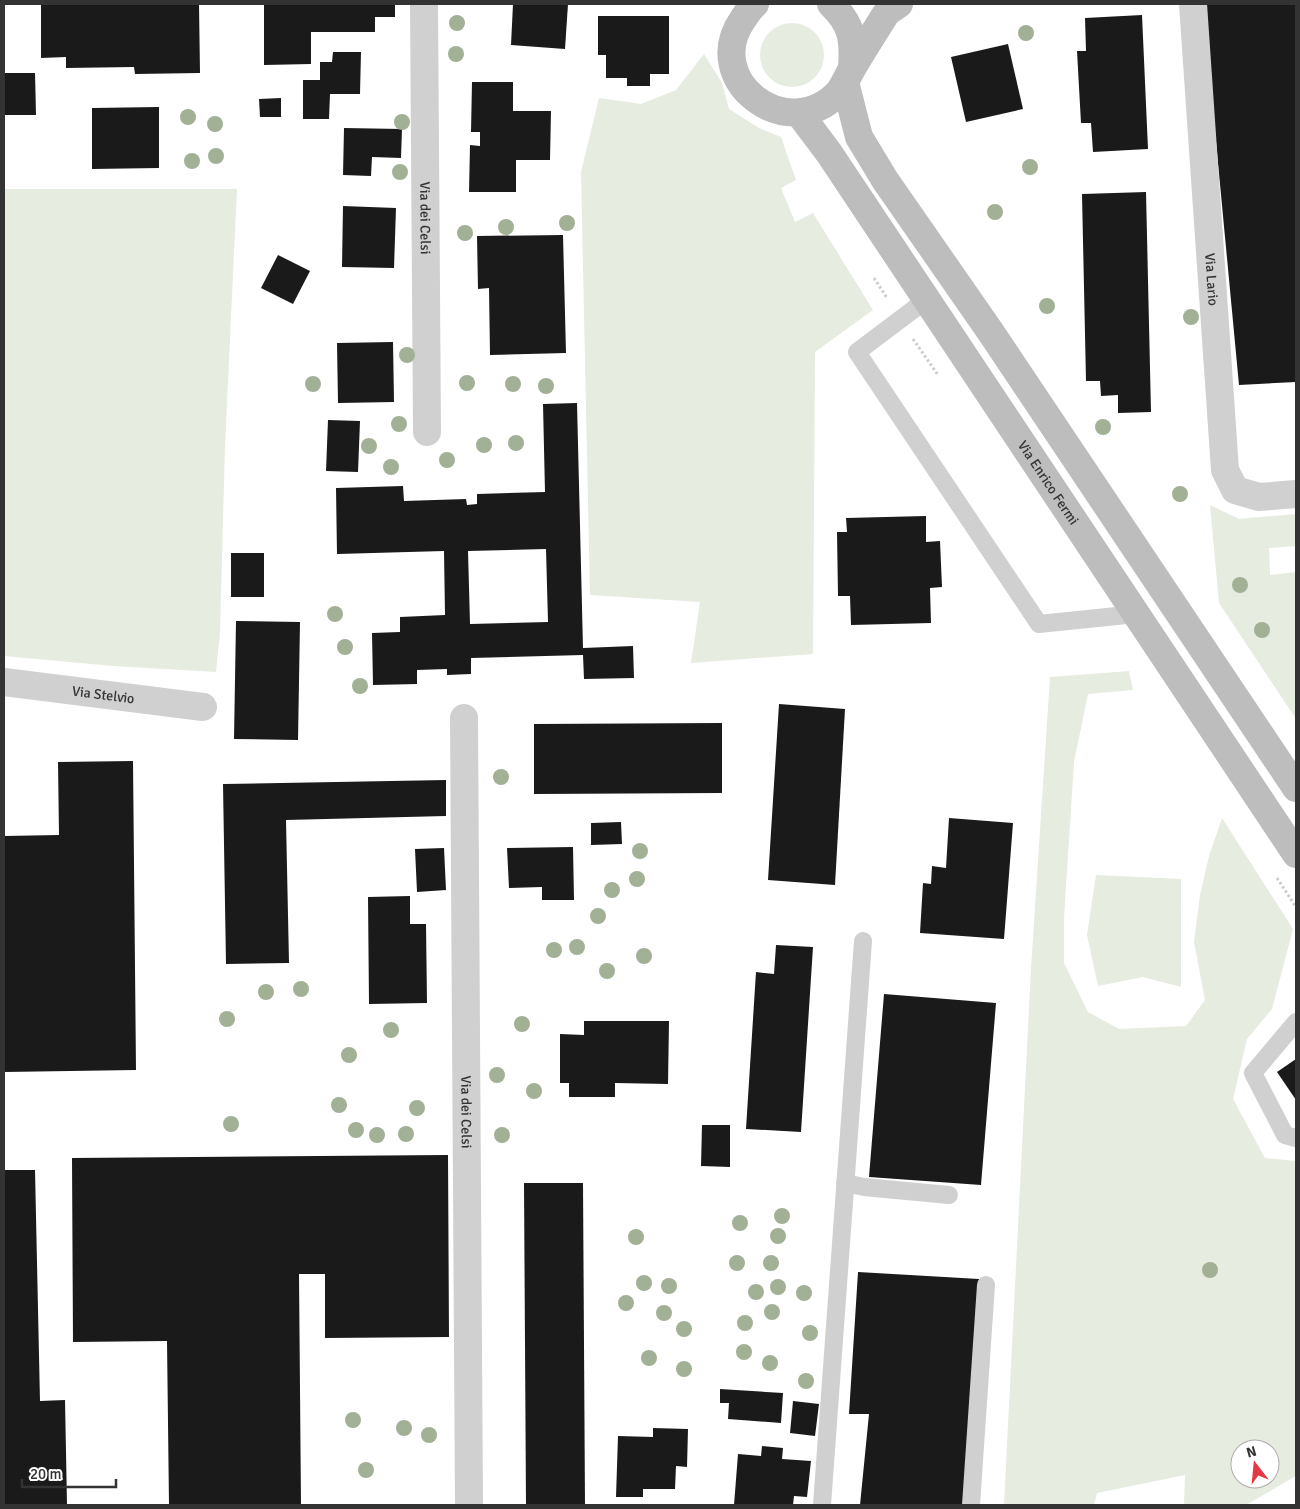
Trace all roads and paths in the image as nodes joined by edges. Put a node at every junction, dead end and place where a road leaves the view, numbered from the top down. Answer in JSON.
{"nodes":[{"id":1,"x":424,"y":4,"type":"edge"},
{"id":2,"x":725,"y":4,"type":"edge"},
{"id":3,"x":755,"y":4,"type":"edge"},
{"id":4,"x":831,"y":4,"type":"edge"},
{"id":5,"x":899,"y":4,"type":"edge"},
{"id":6,"x":1193,"y":4,"type":"edge"},
{"id":7,"x":735,"y":30,"type":"junction"},
{"id":8,"x":848,"y":75,"type":"junction"},
{"id":9,"x":799,"y":113,"type":"junction"},
{"id":10,"x":926,"y":300,"type":"junction"},
{"id":11,"x":427,"y":432,"type":"dead end"},
{"id":12,"x":1296,"y":494,"type":"edge"},
{"id":13,"x":1136,"y":614,"type":"junction"},
{"id":14,"x":4,"y":682,"type":"edge"},
{"id":15,"x":203,"y":707,"type":"dead end"},
{"id":16,"x":464,"y":718,"type":"dead end"},
{"id":17,"x":1296,"y":788,"type":"edge"},
{"id":18,"x":1296,"y":854,"type":"edge"},
{"id":19,"x":863,"y":941,"type":"dead end"},
{"id":20,"x":1296,"y":1022,"type":"edge"},
{"id":21,"x":1296,"y":1138,"type":"edge"},
{"id":22,"x":845,"y":1183,"type":"junction"},
{"id":23,"x":949,"y":1195,"type":"dead end"},
{"id":24,"x":986,"y":1285,"type":"dead end"},
{"id":25,"x":470,"y":1505,"type":"edge"},
{"id":26,"x":822,"y":1505,"type":"edge"},
{"id":27,"x":971,"y":1505,"type":"edge"}],
"edges":[{"from":1,"to":11,"type":"street","name":"Via dei Celsi"},
{"from":2,"to":7,"type":"street"},
{"from":3,"to":7,"type":"street"},
{"from":4,"to":8,"type":"street"},
{"from":5,"to":8,"type":"street"},
{"from":6,"to":12,"type":"street","name":"Via Lario"},
{"from":7,"to":9,"type":"street"},
{"from":8,"to":9,"type":"street"},
{"from":8,"to":17,"type":"street"},
{"from":9,"to":10,"type":"street","name":"Via Enrico Fermi"},
{"from":10,"to":13,"type":"street","name":"Via Enrico Fermi"},
{"from":10,"to":13,"type":"lane"},
{"from":13,"to":18,"type":"street","name":"Via Enrico Fermi"},
{"from":14,"to":15,"type":"street","name":"Via Stelvio"},
{"from":16,"to":25,"type":"street","name":"Via dei Celsi"},
{"from":19,"to":22,"type":"lane"},
{"from":20,"to":21,"type":"lane"},
{"from":22,"to":23,"type":"lane"},
{"from":22,"to":26,"type":"lane"},
{"from":24,"to":27,"type":"lane"}]}
